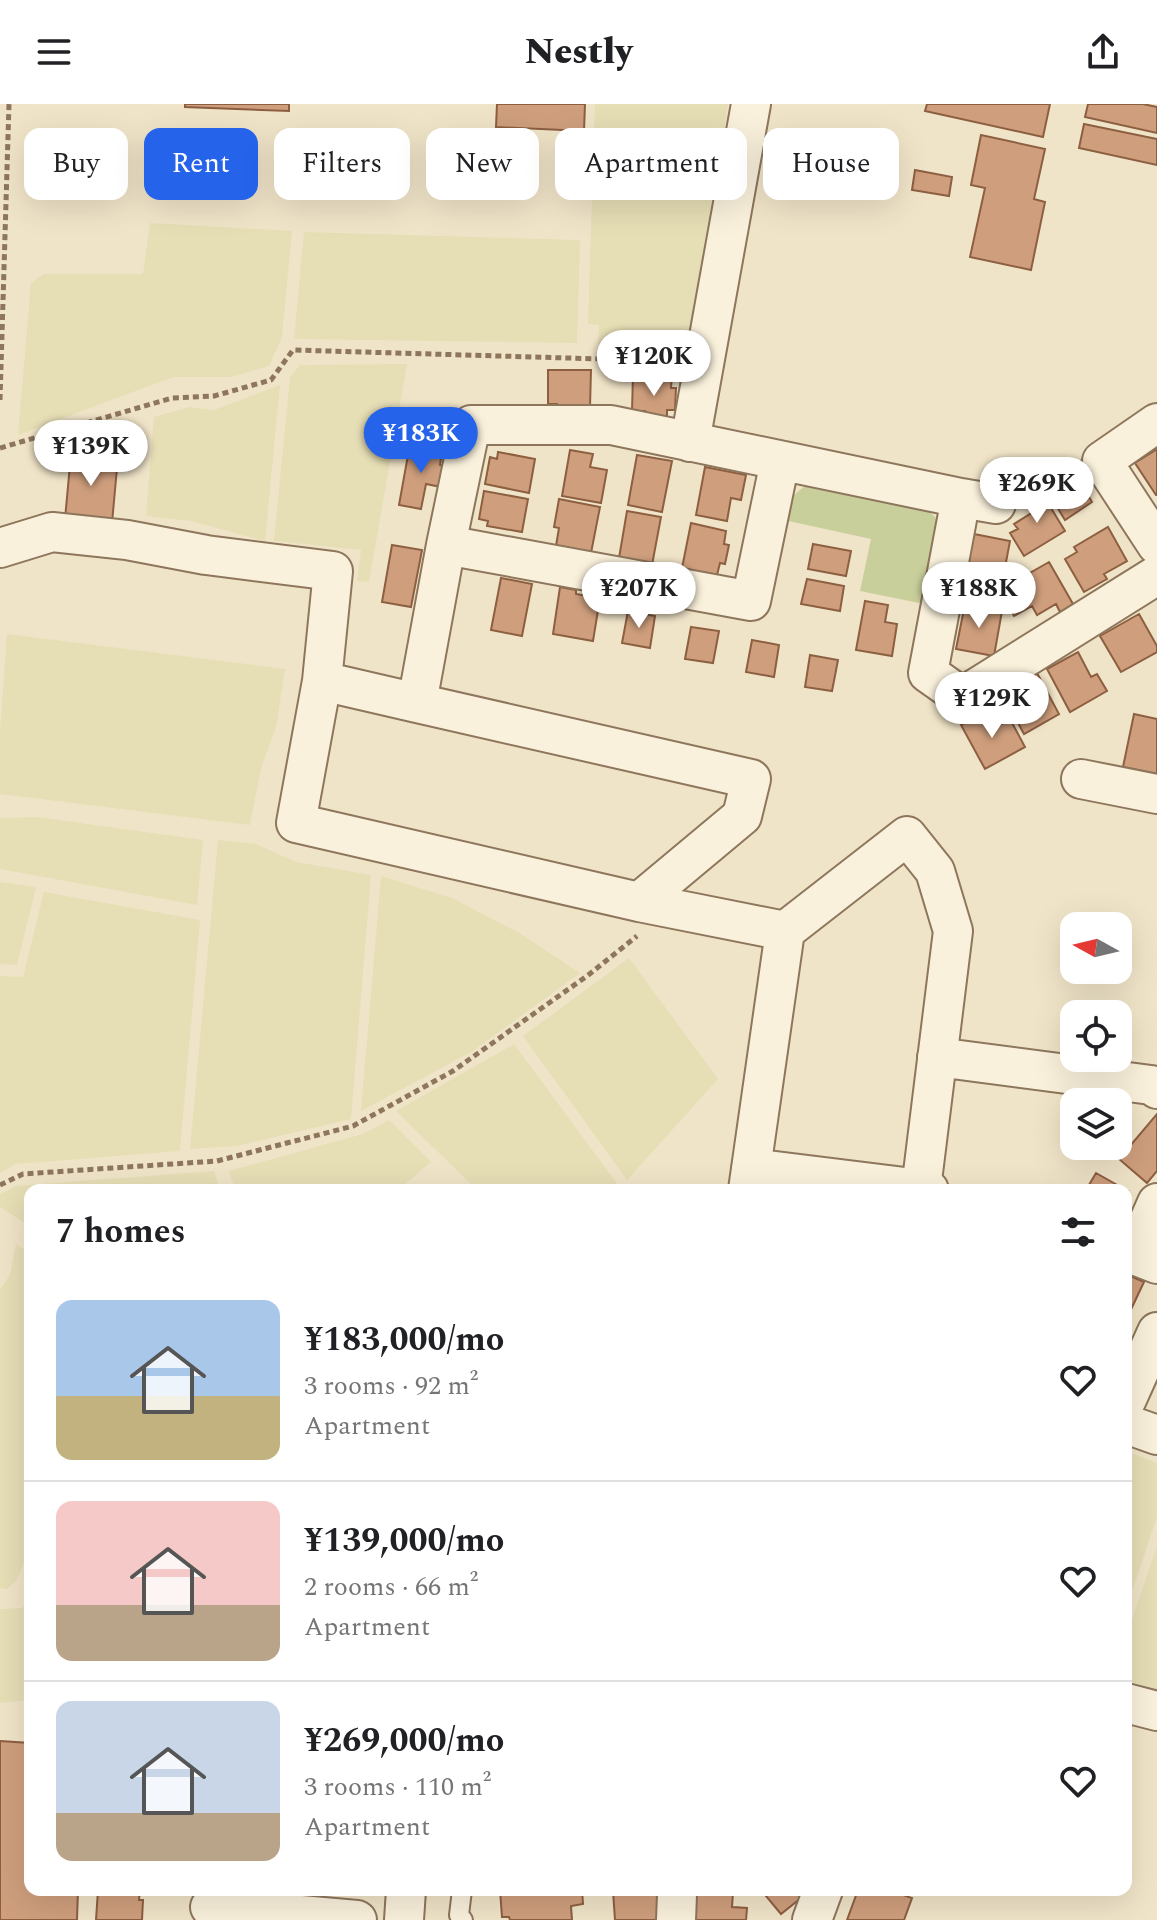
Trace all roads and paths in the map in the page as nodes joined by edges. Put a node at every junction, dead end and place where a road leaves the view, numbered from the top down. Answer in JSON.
{"nodes":[{"id":1,"x":9,"y":104,"type":"edge"},
{"id":2,"x":751,"y":104,"type":"edge"},
{"id":3,"x":705,"y":362,"type":"junction"},
{"id":4,"x":0,"y":400,"type":"edge"},
{"id":5,"x":1157,"y":423,"type":"edge"},
{"id":6,"x":690,"y":442,"type":"junction"},
{"id":7,"x":0,"y":448,"type":"edge"},
{"id":8,"x":780,"y":461,"type":"junction"},
{"id":9,"x":446,"y":545,"type":"junction"},
{"id":10,"x":1157,"y":545,"type":"edge"},
{"id":11,"x":0,"y":548,"type":"edge"},
{"id":12,"x":1157,"y":575,"type":"edge"},
{"id":13,"x":322,"y":681,"type":"junction"},
{"id":14,"x":417,"y":703,"type":"junction"},
{"id":15,"x":1081,"y":779,"type":"dead end"},
{"id":16,"x":1157,"y":794,"type":"edge"},
{"id":17,"x":655,"y":905,"type":"junction"},
{"id":18,"x":785,"y":931,"type":"junction"},
{"id":19,"x":937,"y":1057,"type":"junction"},
{"id":20,"x":1157,"y":1089,"type":"edge"},
{"id":21,"x":749,"y":1179,"type":"edge"},
{"id":22,"x":835,"y":1184,"type":"edge"},
{"id":23,"x":922,"y":1184,"type":"edge"},
{"id":24,"x":0,"y":1185,"type":"edge"},
{"id":25,"x":1157,"y":1203,"type":"edge"},
{"id":26,"x":1157,"y":1264,"type":"edge"},
{"id":27,"x":1157,"y":1332,"type":"edge"},
{"id":28,"x":1132,"y":1388,"type":"edge"},
{"id":29,"x":1132,"y":1426,"type":"edge"},
{"id":30,"x":1157,"y":1435,"type":"edge"},
{"id":31,"x":1132,"y":1705,"type":"edge"},
{"id":32,"x":1157,"y":1711,"type":"edge"},
{"id":33,"x":406,"y":1896,"type":"edge"},
{"id":34,"x":461,"y":1896,"type":"edge"},
{"id":35,"x":821,"y":1896,"type":"edge"},
{"id":36,"x":210,"y":1906,"type":"edge"},
{"id":37,"x":357,"y":1920,"type":"edge"},
{"id":38,"x":404,"y":1920,"type":"edge"},
{"id":39,"x":463,"y":1920,"type":"edge"},
{"id":40,"x":812,"y":1920,"type":"edge"}],
"edges":[{"from":1,"to":4,"type":"path"},
{"from":2,"to":3,"type":"street"},
{"from":3,"to":6,"type":"street"},
{"from":3,"to":7,"type":"path"},
{"from":5,"to":10,"type":"street"},
{"from":6,"to":8,"type":"street"},
{"from":6,"to":9,"type":"street"},
{"from":8,"to":9,"type":"street"},
{"from":8,"to":12,"type":"street"},
{"from":9,"to":14,"type":"street"},
{"from":11,"to":13,"type":"street"},
{"from":13,"to":14,"type":"street"},
{"from":13,"to":17,"type":"street"},
{"from":14,"to":17,"type":"street"},
{"from":15,"to":16,"type":"street"},
{"from":17,"to":18,"type":"street"},
{"from":17,"to":24,"type":"path"},
{"from":18,"to":19,"type":"street"},
{"from":18,"to":21,"type":"street"},
{"from":19,"to":20,"type":"street"},
{"from":19,"to":23,"type":"street"},
{"from":21,"to":22,"type":"street"},
{"from":25,"to":26,"type":"street"},
{"from":27,"to":28,"type":"street"},
{"from":29,"to":30,"type":"street"},
{"from":31,"to":32,"type":"street"},
{"from":33,"to":38,"type":"street"},
{"from":34,"to":39,"type":"lane"},
{"from":35,"to":40,"type":"street"},
{"from":36,"to":37,"type":"street"}]}
